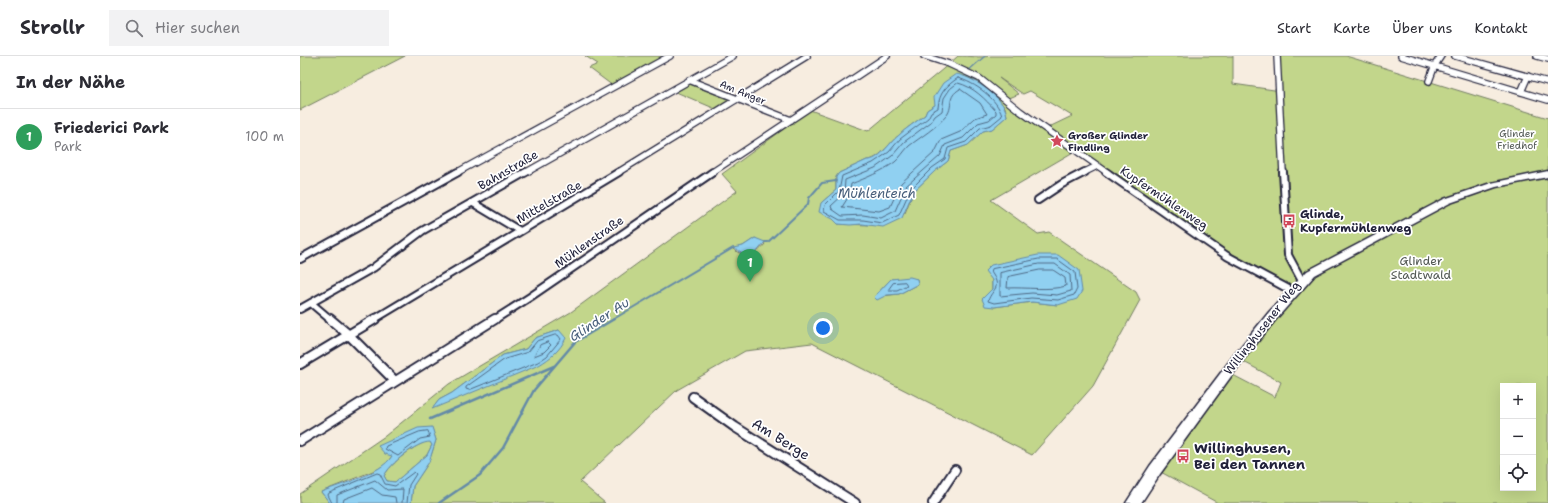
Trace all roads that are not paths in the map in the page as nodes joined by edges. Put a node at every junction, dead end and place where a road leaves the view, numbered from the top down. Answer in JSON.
{"nodes":[{"id":1,"x":670,"y":56,"type":"edge"},
{"id":2,"x":732,"y":56,"type":"edge"},
{"id":3,"x":807,"y":56,"type":"edge"},
{"id":4,"x":887,"y":56,"type":"edge"},
{"id":5,"x":924,"y":56,"type":"edge"},
{"id":6,"x":1277,"y":56,"type":"edge"},
{"id":7,"x":1401,"y":56,"type":"edge"},
{"id":8,"x":1441,"y":56,"type":"edge"},
{"id":9,"x":1455,"y":56,"type":"edge"},
{"id":10,"x":1537,"y":56,"type":"edge"},
{"id":11,"x":1548,"y":58,"type":"edge"},
{"id":12,"x":1435,"y":65,"type":"junction"},
{"id":13,"x":1528,"y":76,"type":"junction"},
{"id":14,"x":689,"y":80,"type":"junction"},
{"id":15,"x":1430,"y":81,"type":"dead end"},
{"id":16,"x":1548,"y":82,"type":"edge"},
{"id":17,"x":1521,"y":92,"type":"junction"},
{"id":18,"x":737,"y":100,"type":"junction"},
{"id":19,"x":1548,"y":100,"type":"edge"},
{"id":20,"x":791,"y":120,"type":"junction"},
{"id":21,"x":1097,"y":166,"type":"junction"},
{"id":22,"x":1548,"y":174,"type":"edge"},
{"id":23,"x":1038,"y":200,"type":"dead end"},
{"id":24,"x":473,"y":203,"type":"junction"},
{"id":25,"x":520,"y":231,"type":"junction"},
{"id":26,"x":300,"y":259,"type":"edge"},
{"id":27,"x":1302,"y":281,"type":"junction"},
{"id":28,"x":1294,"y":292,"type":"junction"},
{"id":29,"x":311,"y":303,"type":"junction"},
{"id":30,"x":300,"y":309,"type":"edge"},
{"id":31,"x":349,"y":335,"type":"junction"},
{"id":32,"x":300,"y":364,"type":"edge"},
{"id":33,"x":395,"y":382,"type":"junction"},
{"id":34,"x":693,"y":397,"type":"dead end"},
{"id":35,"x":300,"y":441,"type":"edge"},
{"id":36,"x":955,"y":470,"type":"dead end"},
{"id":37,"x":855,"y":503,"type":"edge"},
{"id":38,"x":933,"y":503,"type":"edge"},
{"id":39,"x":1133,"y":503,"type":"edge"}],
"edges":[{"from":1,"to":26,"type":"street"},
{"from":2,"to":14,"type":"street","name":"Bahnstraße"},
{"from":3,"to":18,"type":"street","name":"Mittelstraße"},
{"from":4,"to":20,"type":"street","name":"Mühlenstraße"},
{"from":5,"to":21,"type":"street","name":"Kupfermühlenweg"},
{"from":6,"to":27,"type":"street","name":"Willinghusener Weg"},
{"from":7,"to":12,"type":"street"},
{"from":8,"to":12,"type":"street"},
{"from":9,"to":13,"type":"street"},
{"from":10,"to":11,"type":"street"},
{"from":12,"to":15,"type":"street"},
{"from":12,"to":17,"type":"street"},
{"from":13,"to":16,"type":"street"},
{"from":13,"to":17,"type":"street"},
{"from":14,"to":18,"type":"street","name":"Am Anger"},
{"from":14,"to":24,"type":"street","name":"Bahnstraße"},
{"from":17,"to":19,"type":"street"},
{"from":18,"to":20,"type":"street","name":"Am Anger"},
{"from":18,"to":25,"type":"street","name":"Mittelstraße"},
{"from":20,"to":33,"type":"street","name":"Mühlenstraße"},
{"from":21,"to":23,"type":"street"},
{"from":21,"to":28,"type":"street","name":"Kupfermühlenweg"},
{"from":22,"to":27,"type":"street"},
{"from":24,"to":25,"type":"street"},
{"from":24,"to":29,"type":"street","name":"Bahnstraße"},
{"from":25,"to":31,"type":"street","name":"Mittelstraße"},
{"from":27,"to":28,"type":"street","name":"Willinghusener Weg"},
{"from":28,"to":39,"type":"street","name":"Willinghusener Weg"},
{"from":29,"to":30,"type":"street","name":"Bahnstraße"},
{"from":29,"to":31,"type":"street"},
{"from":31,"to":32,"type":"street","name":"Mittelstraße"},
{"from":31,"to":33,"type":"street"},
{"from":33,"to":35,"type":"street","name":"Mühlenstraße"},
{"from":34,"to":37,"type":"street","name":"Am Berge"},
{"from":36,"to":38,"type":"street"}]}
